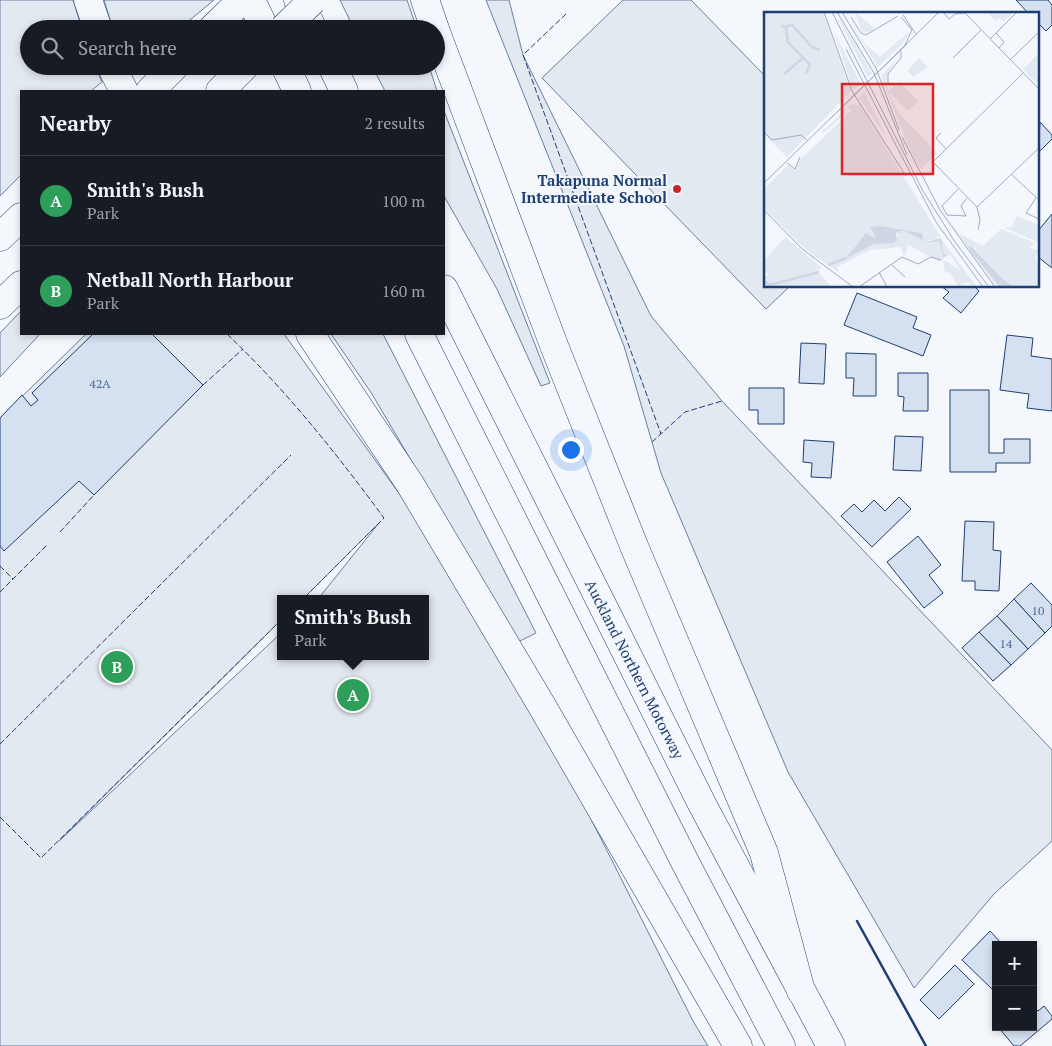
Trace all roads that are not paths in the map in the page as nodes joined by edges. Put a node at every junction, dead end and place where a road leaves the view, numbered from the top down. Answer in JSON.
{"nodes":[{"id":1,"x":88,"y":0,"type":"edge"},
{"id":2,"x":242,"y":0,"type":"edge"},
{"id":3,"x":251,"y":0,"type":"edge"},
{"id":4,"x":298,"y":0,"type":"edge"},
{"id":5,"x":313,"y":0,"type":"edge"},
{"id":6,"x":425,"y":0,"type":"edge"},
{"id":7,"x":95,"y":20,"type":"edge"},
{"id":8,"x":221,"y":20,"type":"edge"},
{"id":9,"x":261,"y":20,"type":"edge"},
{"id":10,"x":292,"y":20,"type":"edge"},
{"id":11,"x":308,"y":20,"type":"edge"},
{"id":12,"x":432,"y":20,"type":"edge"},
{"id":13,"x":445,"y":56,"type":"edge"},
{"id":14,"x":116,"y":75,"type":"edge"},
{"id":15,"x":166,"y":75,"type":"edge"},
{"id":16,"x":289,"y":75,"type":"edge"},
{"id":17,"x":336,"y":75,"type":"edge"},
{"id":18,"x":123,"y":90,"type":"edge"},
{"id":19,"x":151,"y":90,"type":"edge"},
{"id":20,"x":297,"y":90,"type":"edge"},
{"id":21,"x":344,"y":90,"type":"edge"},
{"id":22,"x":20,"y":218,"type":"edge"},
{"id":23,"x":0,"y":237,"type":"edge"},
{"id":24,"x":20,"y":286,"type":"edge"},
{"id":25,"x":445,"y":291,"type":"edge"},
{"id":26,"x":0,"y":306,"type":"edge"},
{"id":27,"x":311,"y":335,"type":"edge"},
{"id":28,"x":420,"y":335,"type":"edge"},
{"id":29,"x":801,"y":991,"type":"junction"},
{"id":30,"x":738,"y":1046,"type":"edge"},
{"id":31,"x":781,"y":1046,"type":"edge"},
{"id":32,"x":831,"y":1046,"type":"edge"}],
"edges":[{"from":1,"to":7,"type":"main road"},
{"from":2,"to":8,"type":"main road"},
{"from":3,"to":9,"type":"main road"},
{"from":4,"to":11,"type":"main road"},
{"from":5,"to":10,"type":"main road","bridge":true},
{"from":6,"to":12,"type":"main road"},
{"from":13,"to":29,"type":"main road"},
{"from":14,"to":18,"type":"main road"},
{"from":15,"to":19,"type":"main road"},
{"from":16,"to":20,"type":"main road"},
{"from":17,"to":21,"type":"main road"},
{"from":22,"to":23,"type":"main road"},
{"from":24,"to":26,"type":"main road"},
{"from":25,"to":29,"type":"main road","name":"Auckland Northern Motorway"},
{"from":27,"to":30,"type":"main road"},
{"from":28,"to":31,"type":"main road"},
{"from":29,"to":32,"type":"main road","name":"Auckland Northern Motorway"}]}
